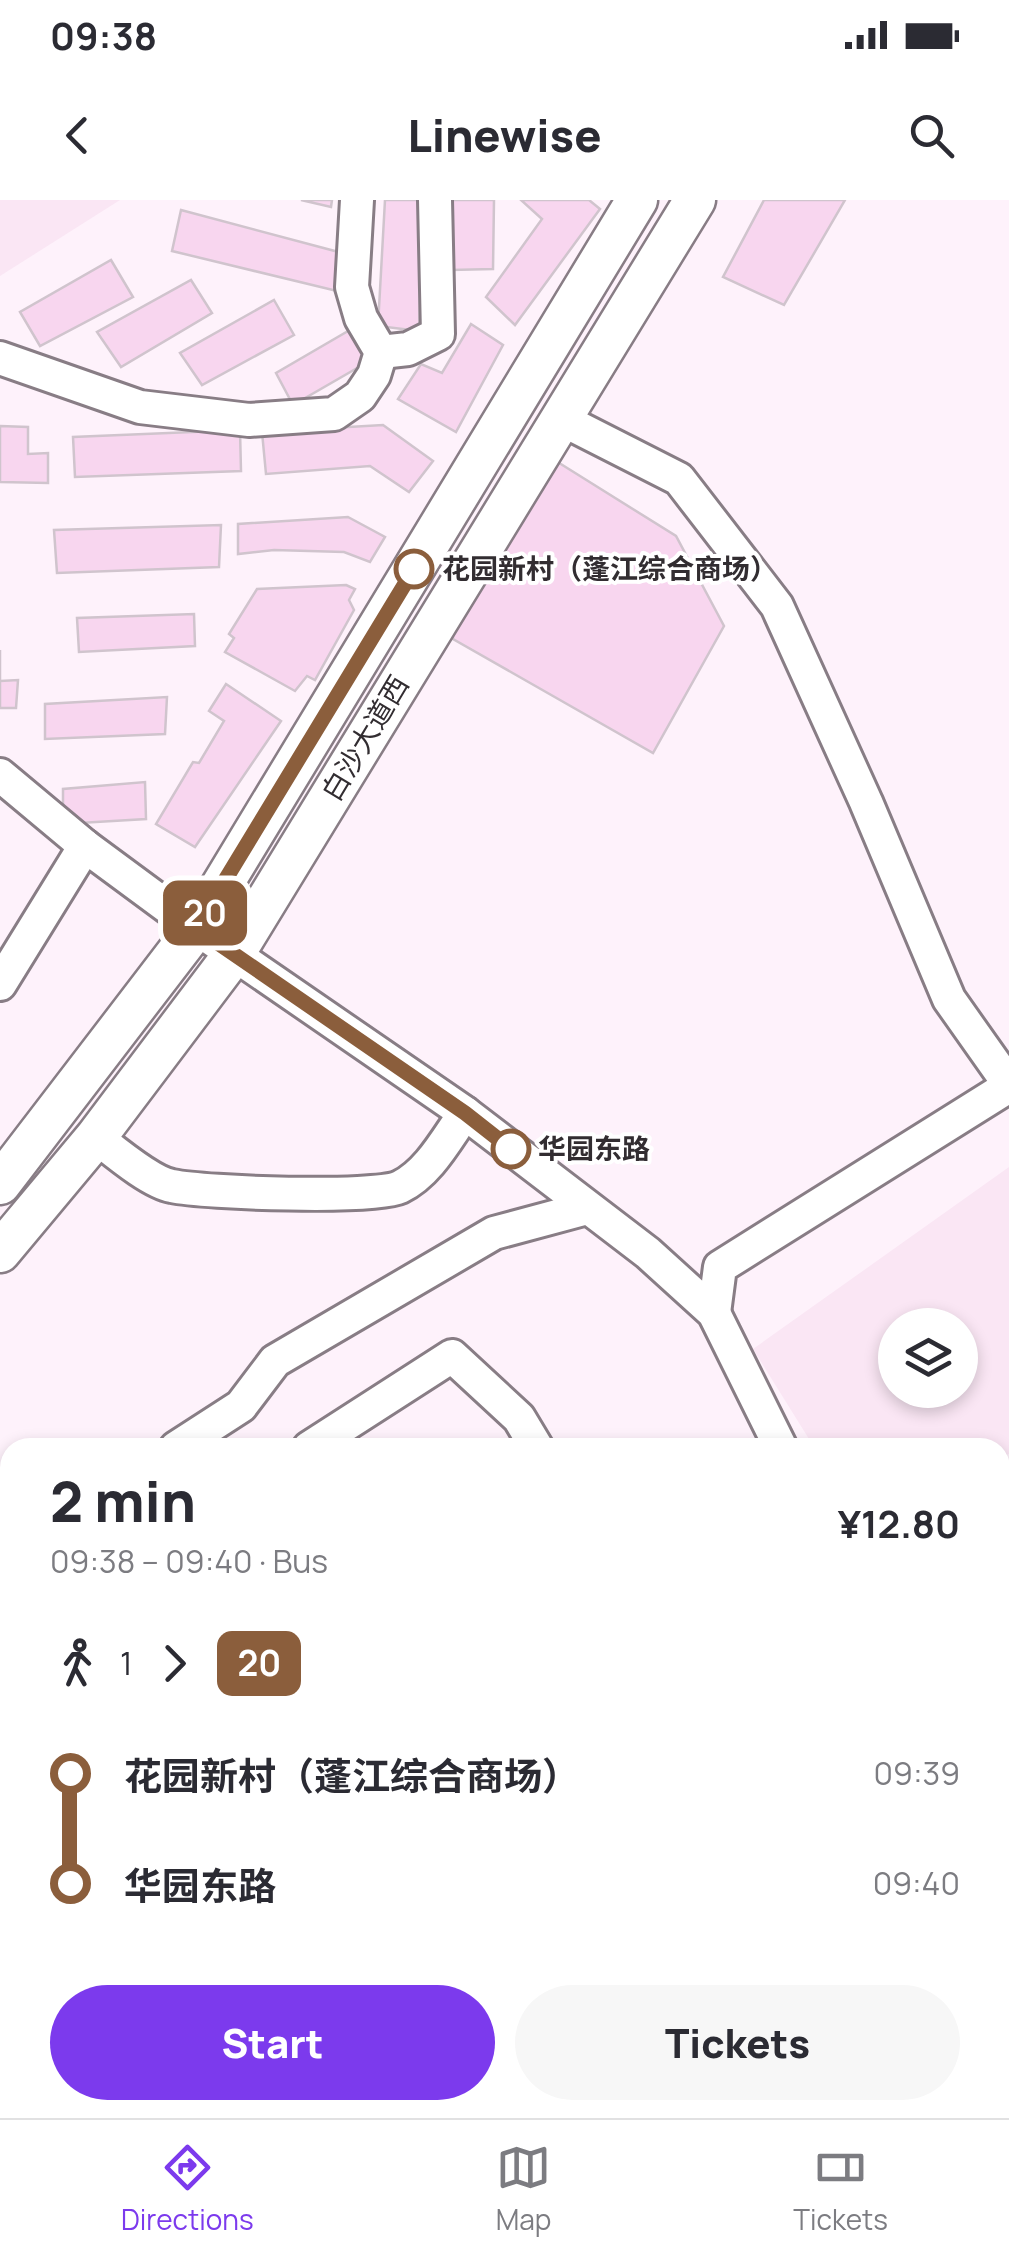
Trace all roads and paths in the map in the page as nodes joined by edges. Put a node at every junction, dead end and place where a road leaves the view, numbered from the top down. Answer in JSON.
{"nodes":[{"id":1,"x":357,"y":200,"type":"edge"},
{"id":2,"x":436,"y":200,"type":"edge"},
{"id":3,"x":695,"y":200,"type":"edge"},
{"id":4,"x":631,"y":202,"type":"edge"},
{"id":5,"x":381,"y":352,"type":"junction"},
{"id":6,"x":0,"y":358,"type":"edge"},
{"id":7,"x":560,"y":418,"type":"junction"},
{"id":8,"x":0,"y":776,"type":"edge"},
{"id":9,"x":85,"y":846,"type":"junction"},
{"id":10,"x":196,"y":928,"type":"junction"},
{"id":11,"x":234,"y":954,"type":"junction"},
{"id":12,"x":0,"y":984,"type":"edge"},
{"id":13,"x":1009,"y":1085,"type":"edge"},
{"id":14,"x":465,"y":1113,"type":"junction"},
{"id":15,"x":96,"y":1137,"type":"junction"},
{"id":16,"x":0,"y":1184,"type":"edge"},
{"id":17,"x":587,"y":1208,"type":"junction"},
{"id":18,"x":0,"y":1252,"type":"edge"},
{"id":19,"x":714,"y":1313,"type":"junction"},
{"id":20,"x":191,"y":1438,"type":"edge"},
{"id":21,"x":325,"y":1438,"type":"edge"},
{"id":22,"x":532,"y":1438,"type":"edge"},
{"id":23,"x":775,"y":1438,"type":"edge"}],
"edges":[{"from":1,"to":5,"type":"street"},
{"from":2,"to":5,"type":"street"},
{"from":3,"to":7,"type":"main road","name":"白沙大道西"},
{"from":4,"to":10,"type":"main road","name":"白沙大道西"},
{"from":5,"to":6,"type":"street"},
{"from":7,"to":11,"type":"main road","name":"白沙大道西"},
{"from":7,"to":13,"type":"street"},
{"from":8,"to":9,"type":"street"},
{"from":9,"to":10,"type":"street"},
{"from":9,"to":12,"type":"street"},
{"from":10,"to":11,"type":"street"},
{"from":10,"to":16,"type":"main road","name":"白沙大道西"},
{"from":11,"to":14,"type":"street"},
{"from":11,"to":15,"type":"main road","name":"白沙大道西"},
{"from":13,"to":19,"type":"street"},
{"from":14,"to":15,"type":"street"},
{"from":14,"to":17,"type":"street"},
{"from":15,"to":18,"type":"main road","name":"白沙大道西"},
{"from":17,"to":19,"type":"street"},
{"from":17,"to":20,"type":"street"},
{"from":19,"to":23,"type":"street"},
{"from":21,"to":22,"type":"street"}]}
